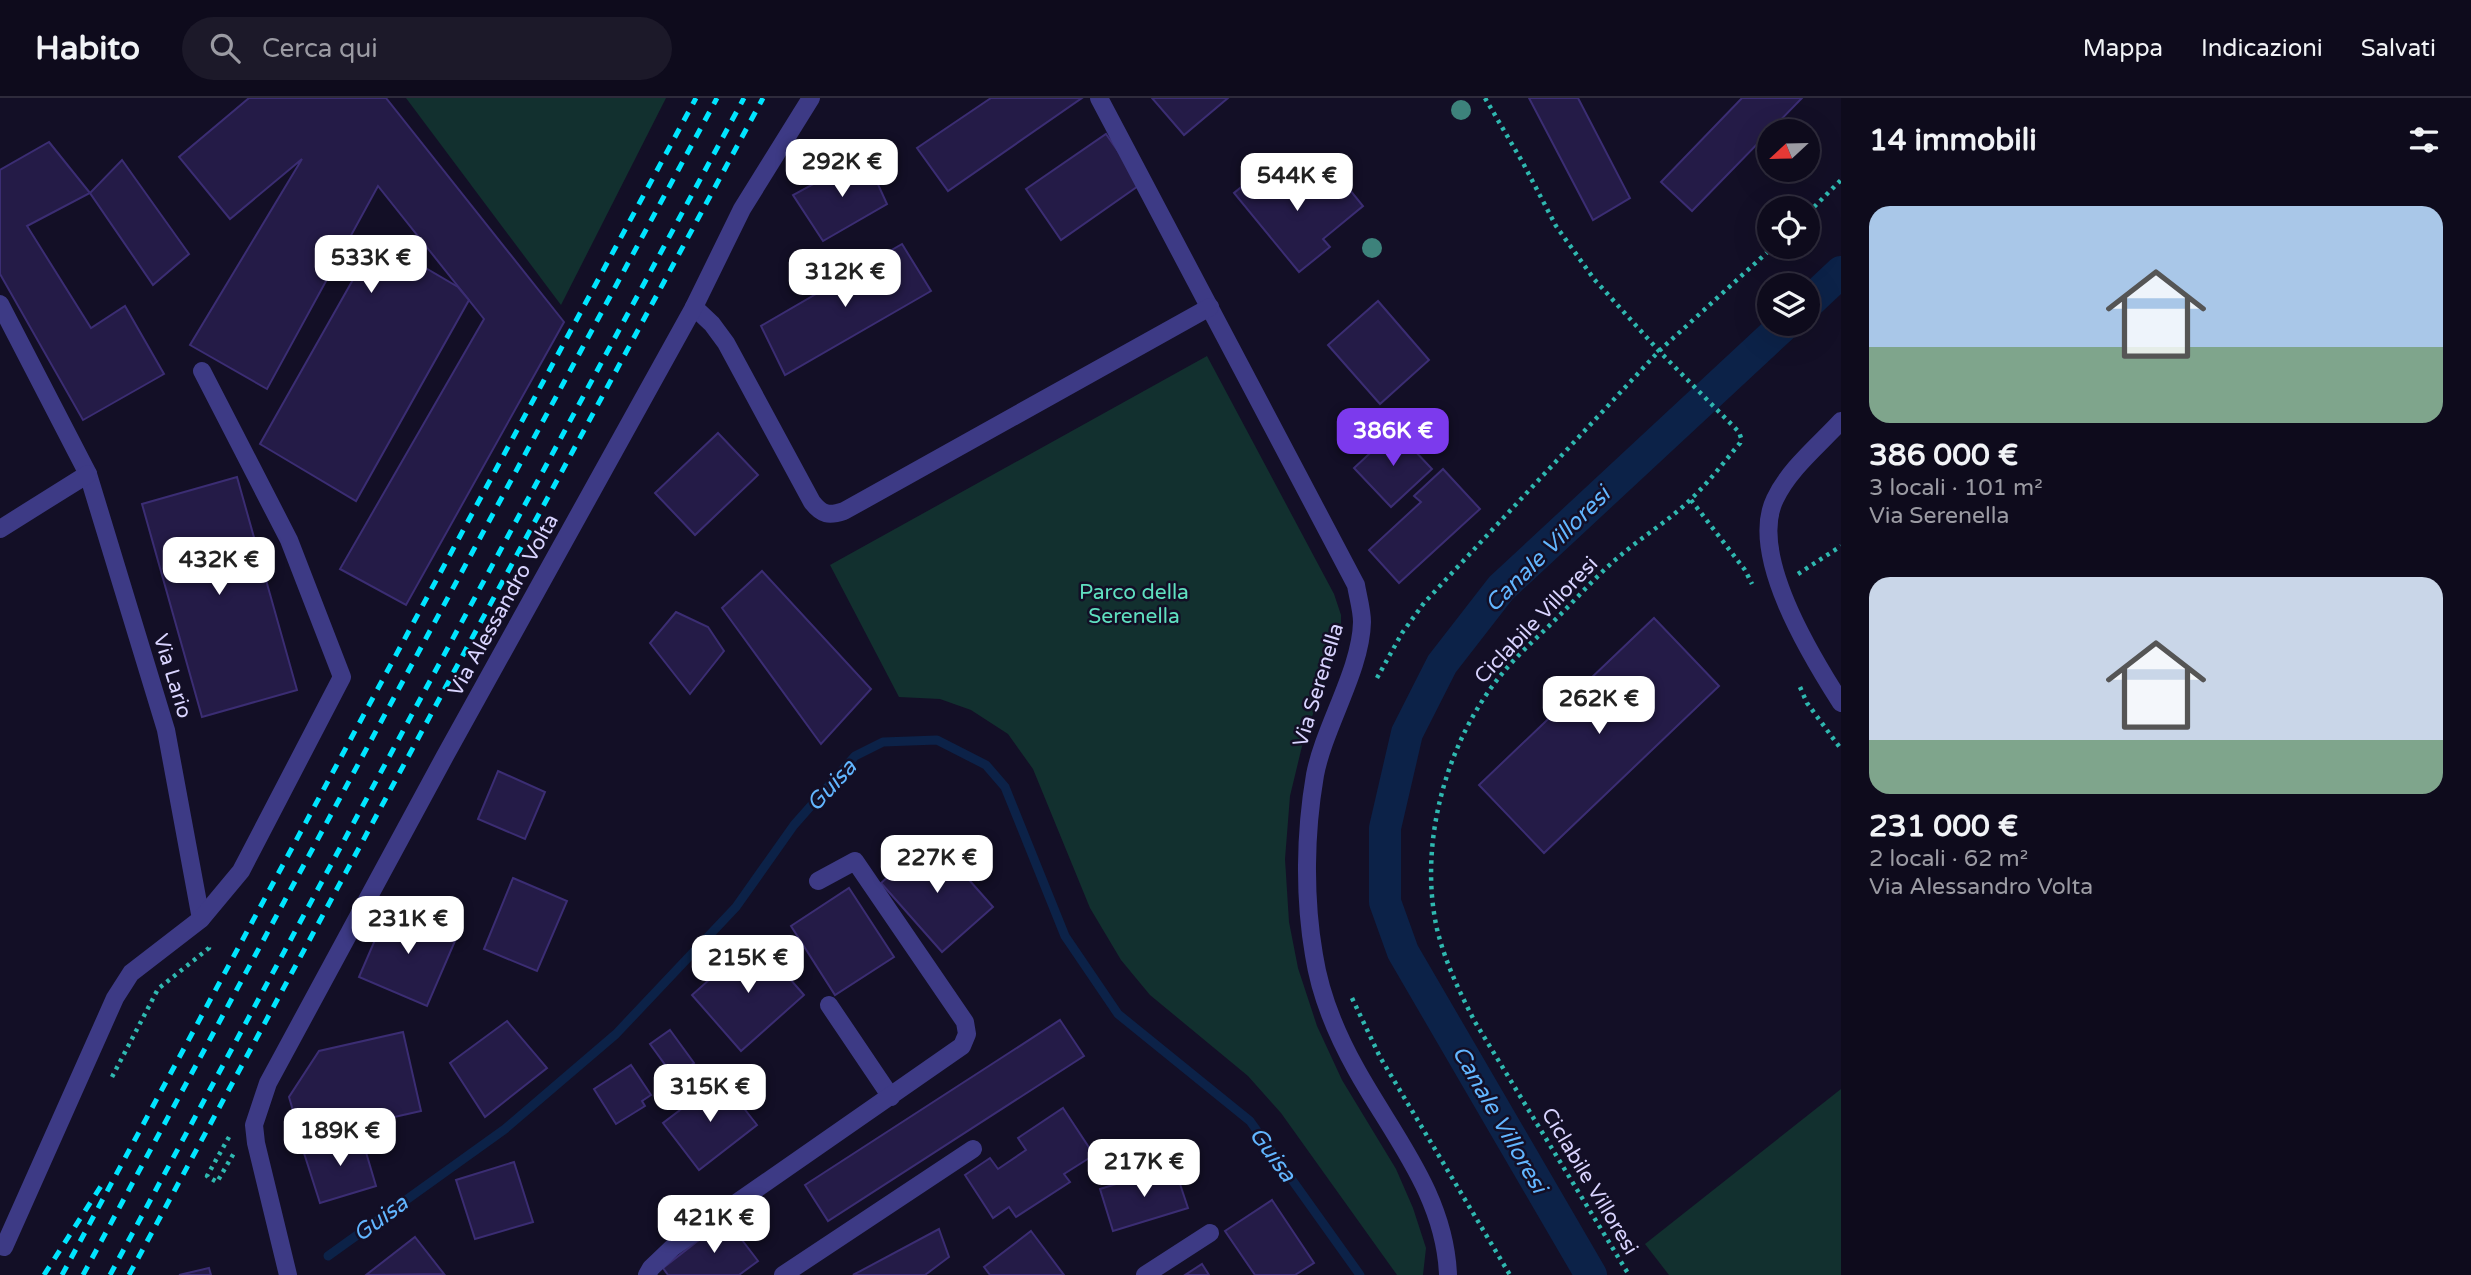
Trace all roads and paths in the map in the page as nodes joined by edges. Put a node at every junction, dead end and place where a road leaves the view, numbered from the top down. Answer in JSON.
{"nodes":[{"id":1,"x":811,"y":98,"type":"edge"},
{"id":2,"x":1099,"y":98,"type":"edge"},
{"id":3,"x":1485,"y":98,"type":"edge"},
{"id":4,"x":1841,"y":180,"type":"edge"},
{"id":5,"x":1820,"y":201,"type":"edge"},
{"id":6,"x":1760,"y":259,"type":"edge"},
{"id":7,"x":0,"y":304,"type":"edge"},
{"id":8,"x":694,"y":307,"type":"junction"},
{"id":9,"x":1210,"y":307,"type":"junction"},
{"id":10,"x":1659,"y":351,"type":"junction"},
{"id":11,"x":202,"y":371,"type":"dead end"},
{"id":12,"x":1841,"y":421,"type":"edge"},
{"id":13,"x":88,"y":474,"type":"junction"},
{"id":14,"x":0,"y":529,"type":"edge"},
{"id":15,"x":1841,"y":546,"type":"edge"},
{"id":16,"x":1795,"y":576,"type":"dead end"},
{"id":17,"x":1372,"y":689,"type":"dead end"},
{"id":18,"x":1841,"y":703,"type":"edge"},
{"id":19,"x":818,"y":881,"type":"dead end"},
{"id":20,"x":201,"y":919,"type":"junction"},
{"id":21,"x":158,"y":989,"type":"dead end"},
{"id":22,"x":1349,"y":990,"type":"dead end"},
{"id":23,"x":829,"y":1005,"type":"dead end"},
{"id":24,"x":112,"y":1077,"type":"dead end"},
{"id":25,"x":891,"y":1097,"type":"junction"},
{"id":26,"x":229,"y":1138,"type":"dead end"},
{"id":27,"x":237,"y":1146,"type":"dead end"},
{"id":28,"x":973,"y":1149,"type":"dead end"},
{"id":29,"x":1210,"y":1233,"type":"dead end"},
{"id":30,"x":4,"y":1247,"type":"dead end"},
{"id":31,"x":288,"y":1275,"type":"edge"},
{"id":32,"x":647,"y":1275,"type":"edge"},
{"id":33,"x":783,"y":1275,"type":"edge"},
{"id":34,"x":1145,"y":1275,"type":"edge"},
{"id":35,"x":1448,"y":1275,"type":"edge"},
{"id":36,"x":1510,"y":1275,"type":"edge"},
{"id":37,"x":1629,"y":1275,"type":"edge"}],
"edges":[{"from":1,"to":8,"type":"street","name":"Via Alessandro Volta"},
{"from":2,"to":9,"type":"street","name":"Via Serenella"},
{"from":3,"to":10,"type":"path","name":"Ciclabile Villoresi"},
{"from":4,"to":5,"type":"path"},
{"from":6,"to":10,"type":"path"},
{"from":7,"to":13,"type":"street","name":"Via Lario"},
{"from":8,"to":9,"type":"street"},
{"from":8,"to":31,"type":"street","name":"Via Alessandro Volta"},
{"from":9,"to":35,"type":"street","name":"Via Serenella"},
{"from":10,"to":17,"type":"path"},
{"from":10,"to":37,"type":"path","name":"Ciclabile Villoresi"},
{"from":11,"to":20,"type":"street"},
{"from":12,"to":18,"type":"street"},
{"from":13,"to":14,"type":"street"},
{"from":13,"to":20,"type":"street","name":"Via Lario"},
{"from":15,"to":16,"type":"path"},
{"from":19,"to":25,"type":"street"},
{"from":20,"to":30,"type":"street"},
{"from":21,"to":24,"type":"path"},
{"from":22,"to":36,"type":"path"},
{"from":23,"to":25,"type":"street"},
{"from":25,"to":32,"type":"street"},
{"from":26,"to":27,"type":"path"},
{"from":28,"to":33,"type":"street"},
{"from":29,"to":34,"type":"street"}]}
